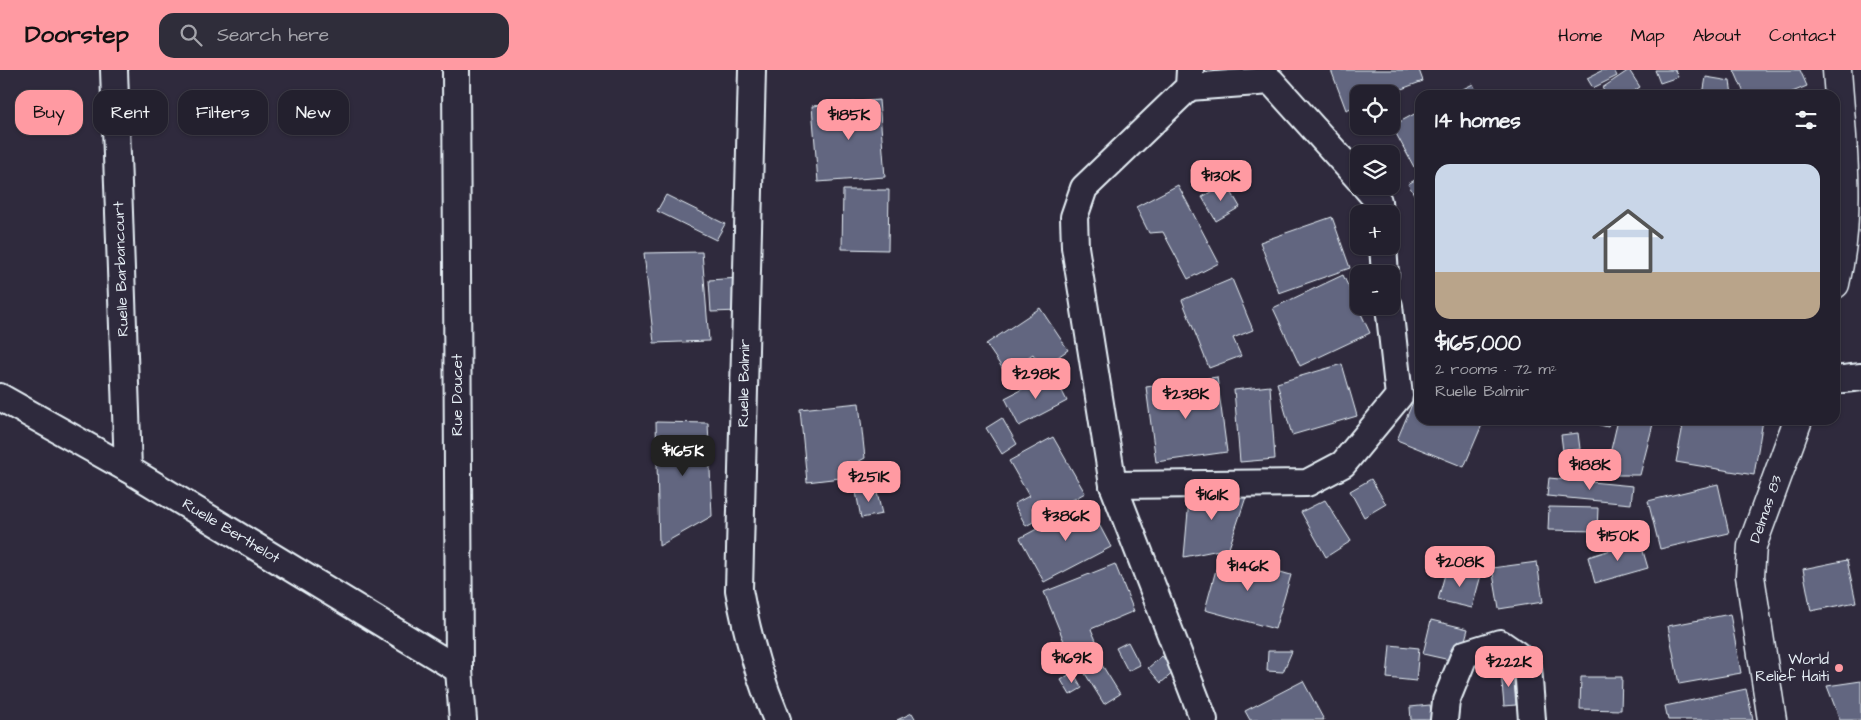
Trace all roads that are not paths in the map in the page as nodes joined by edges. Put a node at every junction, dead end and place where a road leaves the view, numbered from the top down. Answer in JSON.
{"nodes":[{"id":1,"x":114,"y":70,"type":"edge"},
{"id":2,"x":456,"y":70,"type":"edge"},
{"id":3,"x":752,"y":70,"type":"edge"},
{"id":4,"x":1837,"y":70,"type":"edge"},
{"id":5,"x":1190,"y":79,"type":"edge"},
{"id":6,"x":1838,"y":90,"type":"edge"},
{"id":7,"x":1840,"y":111,"type":"edge"},
{"id":8,"x":1350,"y":170,"type":"edge"},
{"id":9,"x":1840,"y":261,"type":"edge"},
{"id":10,"x":1390,"y":315,"type":"edge"},
{"id":11,"x":1861,"y":378,"type":"edge"},
{"id":12,"x":1840,"y":380,"type":"edge"},
{"id":13,"x":0,"y":397,"type":"edge"},
{"id":14,"x":1796,"y":425,"type":"edge"},
{"id":15,"x":128,"y":469,"type":"junction"},
{"id":16,"x":1113,"y":485,"type":"junction"},
{"id":17,"x":459,"y":670,"type":"junction"},
{"id":18,"x":463,"y":720,"type":"edge"},
{"id":19,"x":776,"y":720,"type":"edge"},
{"id":20,"x":1204,"y":720,"type":"edge"},
{"id":21,"x":1444,"y":720,"type":"edge"},
{"id":22,"x":1532,"y":720,"type":"edge"},
{"id":23,"x":1772,"y":720,"type":"edge"}],
"edges":[{"from":1,"to":15,"type":"street","name":"Ruelle Barbancourt"},
{"from":2,"to":17,"type":"street","name":"Rue Doucet"},
{"from":3,"to":19,"type":"street","name":"Ruelle Balmir"},
{"from":4,"to":6,"type":"street"},
{"from":5,"to":8,"type":"street"},
{"from":5,"to":16,"type":"street"},
{"from":7,"to":9,"type":"street"},
{"from":10,"to":16,"type":"street"},
{"from":11,"to":12,"type":"street"},
{"from":13,"to":15,"type":"street","name":"Ruelle Berthelot"},
{"from":14,"to":23,"type":"street","name":"Delmas 83"},
{"from":15,"to":17,"type":"street","name":"Ruelle Berthelot"},
{"from":16,"to":20,"type":"street"},
{"from":17,"to":18,"type":"street","name":"Rue Doucet"},
{"from":21,"to":22,"type":"street"}]}
